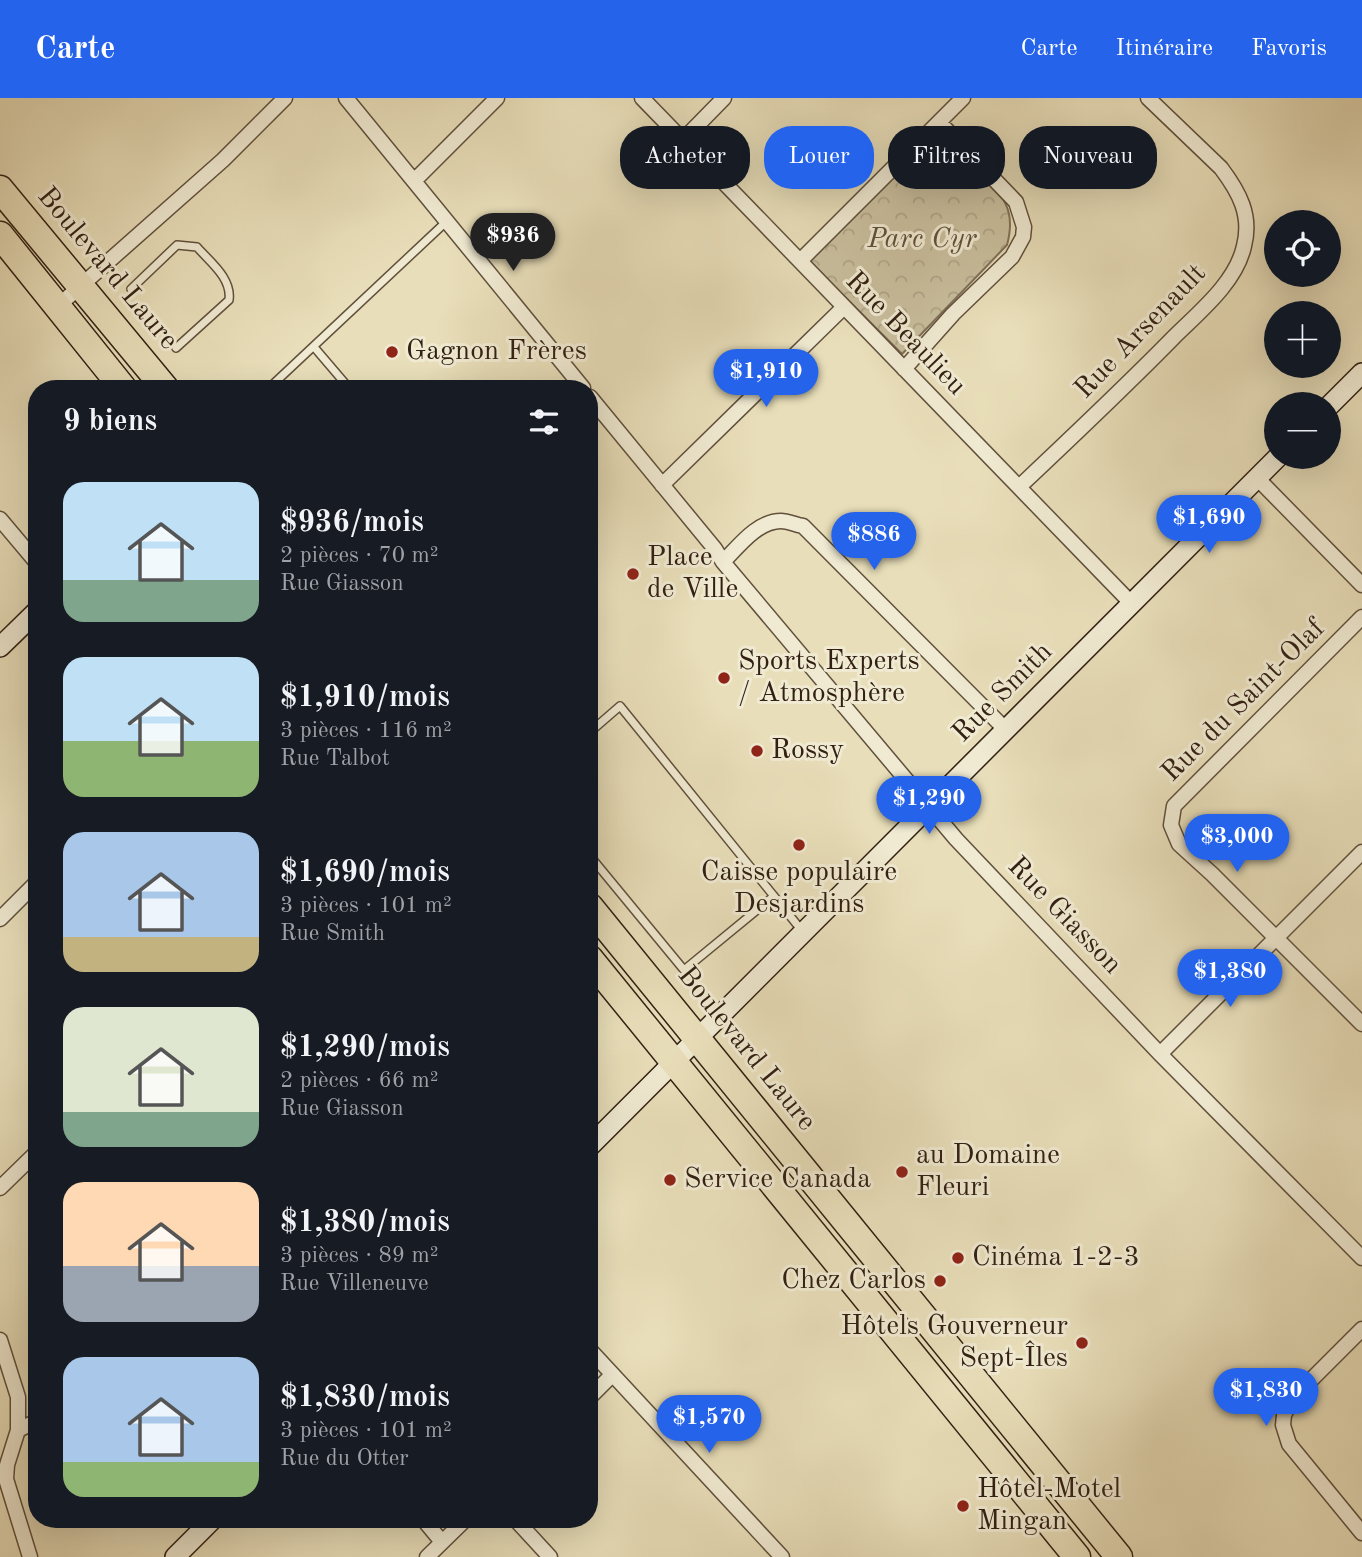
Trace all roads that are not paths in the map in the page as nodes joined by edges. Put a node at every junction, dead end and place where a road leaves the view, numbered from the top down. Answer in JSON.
{"nodes":[{"id":1,"x":285,"y":98,"type":"edge"},
{"id":2,"x":346,"y":98,"type":"edge"},
{"id":3,"x":497,"y":98,"type":"edge"},
{"id":4,"x":642,"y":98,"type":"edge"},
{"id":5,"x":724,"y":98,"type":"edge"},
{"id":6,"x":963,"y":98,"type":"edge"},
{"id":7,"x":1148,"y":98,"type":"edge"},
{"id":8,"x":939,"y":122,"type":"junction"},
{"id":9,"x":669,"y":126,"type":"edge"},
{"id":10,"x":697,"y":126,"type":"edge"},
{"id":11,"x":414,"y":181,"type":"junction"},
{"id":12,"x":0,"y":189,"type":"edge"},
{"id":13,"x":730,"y":189,"type":"edge"},
{"id":14,"x":447,"y":220,"type":"junction"},
{"id":15,"x":0,"y":235,"type":"edge"},
{"id":16,"x":800,"y":261,"type":"junction"},
{"id":17,"x":81,"y":286,"type":"junction"},
{"id":18,"x":131,"y":289,"type":"dead end"},
{"id":19,"x":58,"y":306,"type":"junction"},
{"id":20,"x":844,"y":307,"type":"junction"},
{"id":21,"x":314,"y":347,"type":"junction"},
{"id":22,"x":176,"y":348,"type":"dead end"},
{"id":23,"x":904,"y":369,"type":"junction"},
{"id":24,"x":1362,"y":373,"type":"edge"},
{"id":25,"x":117,"y":380,"type":"edge"},
{"id":26,"x":158,"y":380,"type":"edge"},
{"id":27,"x":279,"y":380,"type":"edge"},
{"id":28,"x":342,"y":380,"type":"edge"},
{"id":29,"x":577,"y":380,"type":"edge"},
{"id":30,"x":1341,"y":394,"type":"edge"},
{"id":31,"x":598,"y":407,"type":"edge"},
{"id":32,"x":1266,"y":469,"type":"edge"},
{"id":33,"x":1257,"y":478,"type":"junction"},
{"id":34,"x":662,"y":485,"type":"junction"},
{"id":35,"x":1019,"y":487,"type":"junction"},
{"id":36,"x":0,"y":519,"type":"edge"},
{"id":37,"x":28,"y":553,"type":"edge"},
{"id":38,"x":723,"y":562,"type":"junction"},
{"id":39,"x":1362,"y":585,"type":"edge"},
{"id":40,"x":1132,"y":604,"type":"junction"},
{"id":41,"x":1362,"y":618,"type":"edge"},
{"id":42,"x":28,"y":620,"type":"edge"},
{"id":43,"x":0,"y":647,"type":"edge"},
{"id":44,"x":598,"y":725,"type":"edge"},
{"id":45,"x":1006,"y":730,"type":"junction"},
{"id":46,"x":929,"y":807,"type":"junction"},
{"id":47,"x":1362,"y":852,"type":"edge"},
{"id":48,"x":598,"y":866,"type":"edge"},
{"id":49,"x":28,"y":891,"type":"edge"},
{"id":50,"x":774,"y":896,"type":"junction"},
{"id":51,"x":598,"y":917,"type":"edge"},
{"id":52,"x":0,"y":919,"type":"edge"},
{"id":53,"x":804,"y":933,"type":"junction"},
{"id":54,"x":1275,"y":939,"type":"junction"},
{"id":55,"x":598,"y":969,"type":"edge"},
{"id":56,"x":1362,"y":1024,"type":"edge"},
{"id":57,"x":698,"y":1039,"type":"junction"},
{"id":58,"x":1160,"y":1054,"type":"junction"},
{"id":59,"x":674,"y":1062,"type":"junction"},
{"id":60,"x":598,"y":1138,"type":"edge"},
{"id":61,"x":28,"y":1161,"type":"edge"},
{"id":62,"x":0,"y":1188,"type":"edge"},
{"id":63,"x":1362,"y":1258,"type":"edge"},
{"id":64,"x":1362,"y":1329,"type":"edge"},
{"id":65,"x":0,"y":1340,"type":"edge"},
{"id":66,"x":598,"y":1359,"type":"edge"},
{"id":67,"x":612,"y":1375,"type":"junction"},
{"id":68,"x":598,"y":1389,"type":"edge"},
{"id":69,"x":28,"y":1425,"type":"edge"},
{"id":70,"x":18,"y":1430,"type":"junction"},
{"id":71,"x":3,"y":1479,"type":"edge"},
{"id":72,"x":204,"y":1528,"type":"edge"},
{"id":73,"x":430,"y":1528,"type":"edge"},
{"id":74,"x":457,"y":1528,"type":"edge"},
{"id":75,"x":523,"y":1528,"type":"edge"},
{"id":76,"x":1362,"y":1533,"type":"edge"},
{"id":77,"x":442,"y":1542,"type":"junction"},
{"id":78,"x":30,"y":1557,"type":"edge"},
{"id":79,"x":175,"y":1557,"type":"edge"},
{"id":80,"x":427,"y":1557,"type":"edge"},
{"id":81,"x":550,"y":1557,"type":"edge"},
{"id":82,"x":782,"y":1557,"type":"edge"},
{"id":83,"x":1077,"y":1557,"type":"edge"},
{"id":84,"x":1119,"y":1557,"type":"edge"}],
"edges":[{"from":1,"to":17,"type":"street"},
{"from":2,"to":11,"type":"street"},
{"from":3,"to":11,"type":"street"},
{"from":4,"to":9,"type":"street","name":"Rue Beaulieu"},
{"from":5,"to":10,"type":"street"},
{"from":6,"to":8,"type":"street"},
{"from":7,"to":35,"type":"street","name":"Rue Arsenault"},
{"from":8,"to":16,"type":"street"},
{"from":8,"to":23,"type":"street"},
{"from":11,"to":14,"type":"street"},
{"from":12,"to":17,"type":"highway","name":"Boulevard Laure"},
{"from":13,"to":16,"type":"street","name":"Rue Beaulieu"},
{"from":14,"to":21,"type":"lane"},
{"from":14,"to":29,"type":"street"},
{"from":15,"to":19,"type":"highway"},
{"from":16,"to":20,"type":"street","name":"Rue Beaulieu"},
{"from":17,"to":19,"type":"street"},
{"from":17,"to":26,"type":"highway","name":"Boulevard Laure"},
{"from":18,"to":22,"type":"lane"},
{"from":19,"to":25,"type":"highway"},
{"from":20,"to":23,"type":"street","name":"Rue Beaulieu"},
{"from":20,"to":34,"type":"street"},
{"from":21,"to":27,"type":"lane"},
{"from":21,"to":28,"type":"lane"},
{"from":23,"to":35,"type":"street","name":"Rue Beaulieu"},
{"from":24,"to":30,"type":"street"},
{"from":31,"to":34,"type":"street","name":"Rue Giasson"},
{"from":32,"to":33,"type":"street","name":"Rue Smith"},
{"from":33,"to":39,"type":"street"},
{"from":33,"to":40,"type":"street","name":"Rue Smith"},
{"from":34,"to":38,"type":"street","name":"Rue Giasson"},
{"from":35,"to":40,"type":"street","name":"Rue Beaulieu"},
{"from":36,"to":37,"type":"street"},
{"from":38,"to":45,"type":"street"},
{"from":38,"to":46,"type":"street","name":"Rue Giasson"},
{"from":40,"to":45,"type":"street","name":"Rue Smith"},
{"from":41,"to":54,"type":"street","name":"Rue du Saint-Olaf"},
{"from":42,"to":43,"type":"street"},
{"from":44,"to":50,"type":"lane"},
{"from":45,"to":46,"type":"street","name":"Rue Smith"},
{"from":46,"to":53,"type":"street","name":"Rue Smith"},
{"from":46,"to":58,"type":"street","name":"Rue Giasson"},
{"from":47,"to":54,"type":"street"},
{"from":48,"to":50,"type":"lane"},
{"from":49,"to":52,"type":"street"},
{"from":50,"to":53,"type":"lane"},
{"from":51,"to":57,"type":"highway","name":"Boulevard Laure"},
{"from":53,"to":57,"type":"street","name":"Rue Smith"},
{"from":54,"to":56,"type":"street"},
{"from":54,"to":58,"type":"street"},
{"from":55,"to":59,"type":"highway"},
{"from":57,"to":59,"type":"street","name":"Rue Smith"},
{"from":57,"to":84,"type":"highway","name":"Boulevard Laure"},
{"from":58,"to":63,"type":"street","name":"Rue Giasson"},
{"from":59,"to":60,"type":"street","name":"Rue Smith"},
{"from":59,"to":83,"type":"highway"},
{"from":61,"to":62,"type":"street"},
{"from":64,"to":76,"type":"street"},
{"from":65,"to":70,"type":"street"},
{"from":66,"to":67,"type":"street"},
{"from":67,"to":68,"type":"street"},
{"from":67,"to":82,"type":"street"},
{"from":69,"to":70,"type":"street"},
{"from":70,"to":71,"type":"street"},
{"from":71,"to":78,"type":"street"},
{"from":72,"to":79,"type":"street"},
{"from":73,"to":77,"type":"street"},
{"from":74,"to":77,"type":"street"},
{"from":75,"to":81,"type":"street"},
{"from":77,"to":80,"type":"street"}]}
